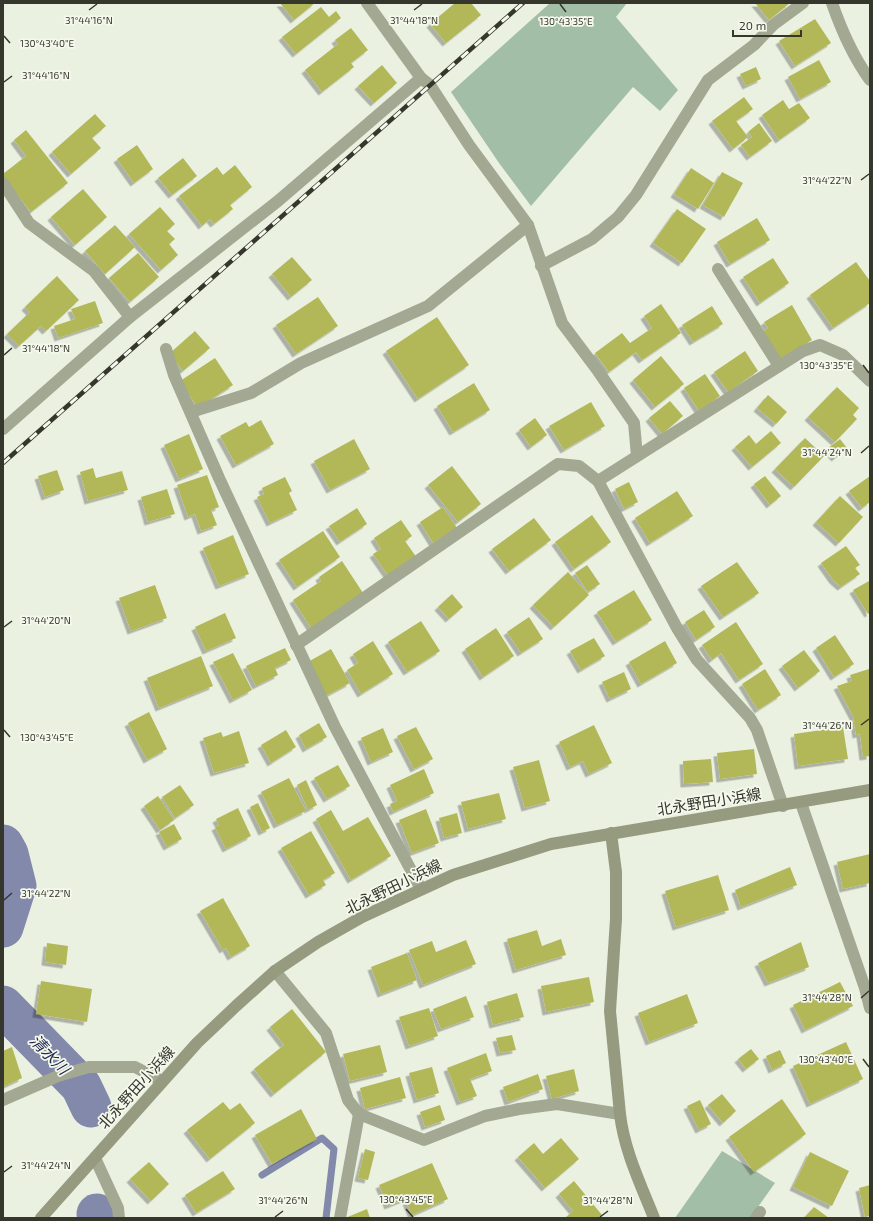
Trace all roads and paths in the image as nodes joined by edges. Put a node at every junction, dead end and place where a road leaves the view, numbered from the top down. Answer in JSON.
{"nodes":[{"id":1,"x":367,"y":3,"type":"edge"},
{"id":2,"x":803,"y":3,"type":"edge"},
{"id":3,"x":832,"y":3,"type":"edge"},
{"id":4,"x":421,"y":78,"type":"junction"},
{"id":5,"x":870,"y":80,"type":"edge"},
{"id":6,"x":3,"y":183,"type":"edge"},
{"id":7,"x":528,"y":226,"type":"junction"},
{"id":8,"x":541,"y":266,"type":"junction"},
{"id":9,"x":718,"y":269,"type":"dead end"},
{"id":10,"x":130,"y":318,"type":"junction"},
{"id":11,"x":166,"y":349,"type":"dead end"},
{"id":12,"x":779,"y":366,"type":"junction"},
{"id":13,"x":870,"y":381,"type":"edge"},
{"id":14,"x":191,"y":412,"type":"junction"},
{"id":15,"x":3,"y":429,"type":"edge"},
{"id":16,"x":637,"y":456,"type":"junction"},
{"id":17,"x":598,"y":481,"type":"junction"},
{"id":18,"x":296,"y":645,"type":"junction"},
{"id":19,"x":870,"y":790,"type":"edge"},
{"id":20,"x":801,"y":803,"type":"junction"},
{"id":21,"x":783,"y":806,"type":"junction"},
{"id":22,"x":611,"y":833,"type":"junction"},
{"id":23,"x":421,"y":890,"type":"junction"},
{"id":24,"x":275,"y":971,"type":"junction"},
{"id":25,"x":870,"y":1008,"type":"edge"},
{"id":26,"x":162,"y":1081,"type":"junction"},
{"id":27,"x":3,"y":1100,"type":"edge"},
{"id":28,"x":359,"y":1114,"type":"junction"},
{"id":29,"x":620,"y":1114,"type":"junction"},
{"id":30,"x":95,"y":1158,"type":"junction"},
{"id":31,"x":41,"y":1218,"type":"edge"},
{"id":32,"x":119,"y":1218,"type":"edge"},
{"id":33,"x":340,"y":1218,"type":"edge"},
{"id":34,"x":654,"y":1218,"type":"edge"}],
"edges":[{"from":1,"to":4,"type":"street"},
{"from":2,"to":8,"type":"street"},
{"from":3,"to":5,"type":"street"},
{"from":4,"to":7,"type":"street"},
{"from":4,"to":10,"type":"street"},
{"from":6,"to":10,"type":"street"},
{"from":7,"to":8,"type":"street"},
{"from":7,"to":14,"type":"street"},
{"from":8,"to":16,"type":"street"},
{"from":9,"to":12,"type":"street"},
{"from":10,"to":15,"type":"street"},
{"from":11,"to":14,"type":"street"},
{"from":12,"to":13,"type":"street"},
{"from":12,"to":16,"type":"street"},
{"from":14,"to":18,"type":"street"},
{"from":16,"to":17,"type":"street"},
{"from":17,"to":18,"type":"street"},
{"from":17,"to":21,"type":"street"},
{"from":18,"to":23,"type":"street"},
{"from":19,"to":20,"type":"main road","name":"北永野田小浜線"},
{"from":20,"to":21,"type":"main road","name":"北永野田小浜線"},
{"from":20,"to":25,"type":"street"},
{"from":21,"to":22,"type":"main road","name":"北永野田小浜線"},
{"from":22,"to":23,"type":"main road","name":"北永野田小浜線"},
{"from":22,"to":29,"type":"main road"},
{"from":23,"to":24,"type":"main road","name":"北永野田小浜線"},
{"from":24,"to":26,"type":"main road","name":"北永野田小浜線"},
{"from":24,"to":28,"type":"street"},
{"from":26,"to":27,"type":"street"},
{"from":26,"to":30,"type":"main road","name":"北永野田小浜線"},
{"from":28,"to":29,"type":"street"},
{"from":28,"to":33,"type":"street"},
{"from":29,"to":34,"type":"main road"},
{"from":30,"to":31,"type":"main road","name":"北永野田小浜線"},
{"from":30,"to":32,"type":"street"}]}
